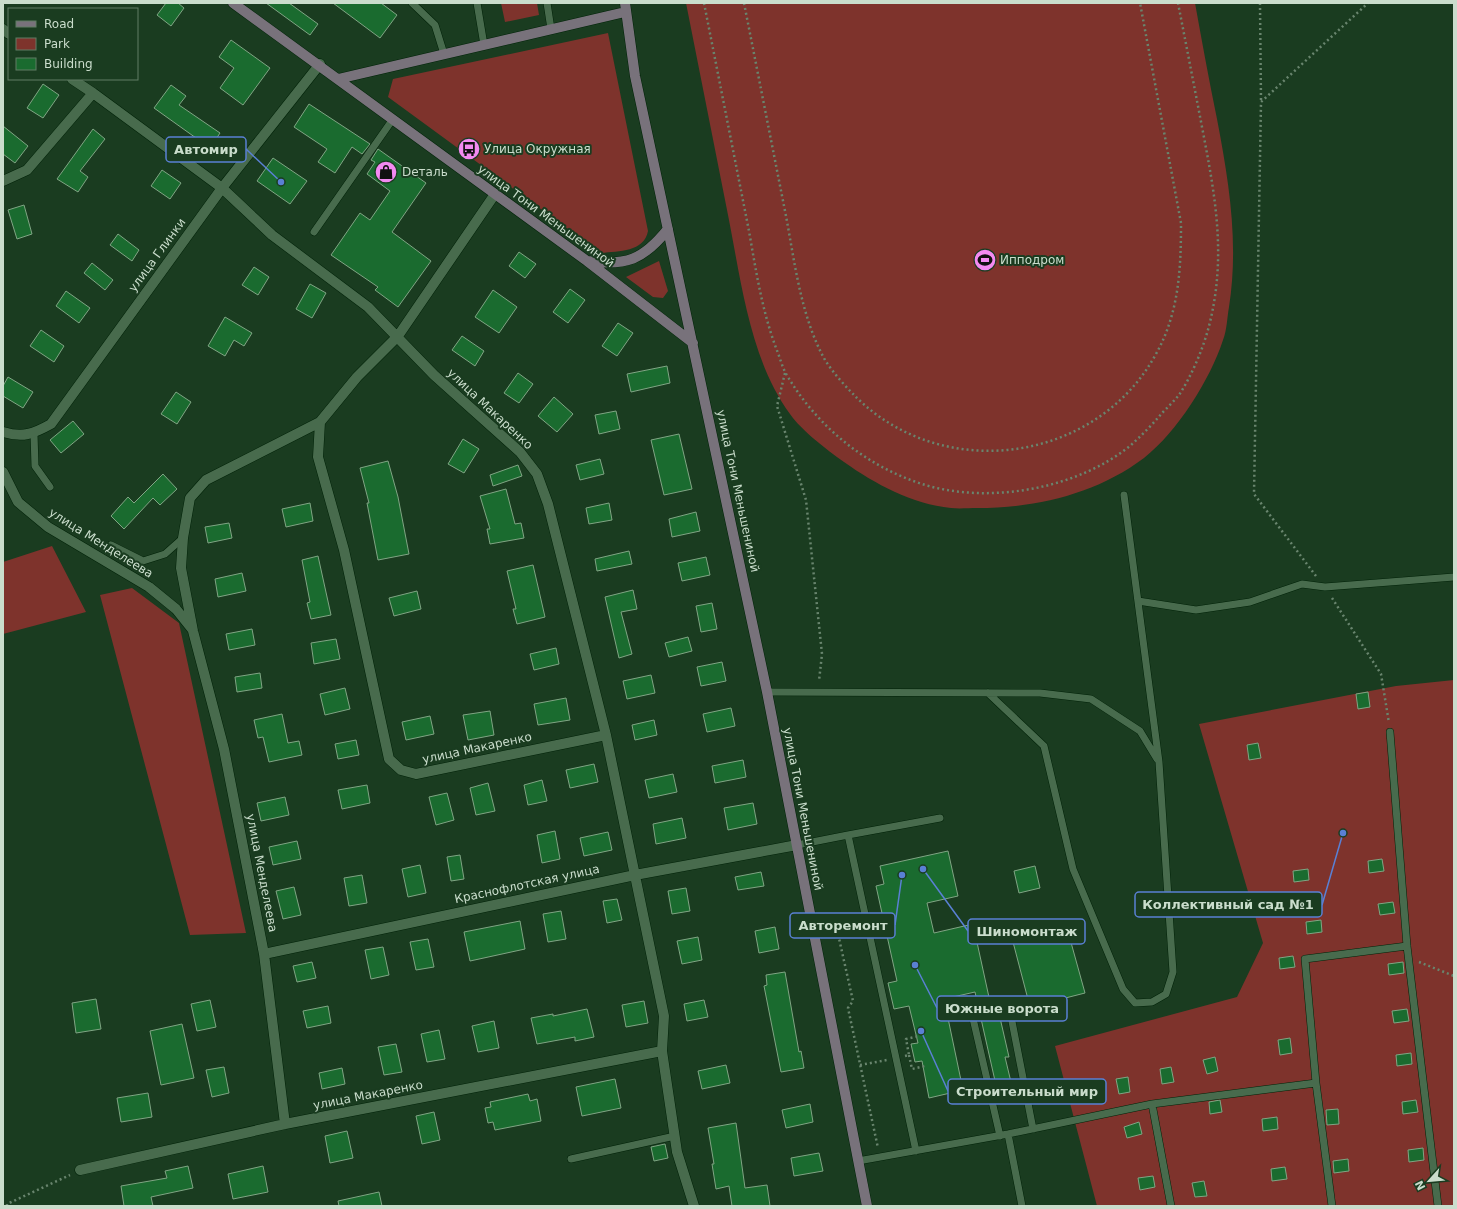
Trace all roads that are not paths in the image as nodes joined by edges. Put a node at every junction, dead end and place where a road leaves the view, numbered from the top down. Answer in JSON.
{"nodes":[{"id":1,"x":233,"y":3,"type":"edge"},
{"id":2,"x":412,"y":3,"type":"edge"},
{"id":3,"x":477,"y":3,"type":"edge"},
{"id":4,"x":547,"y":3,"type":"edge"},
{"id":5,"x":625,"y":7,"type":"edge"},
{"id":6,"x":551,"y":29,"type":"junction"},
{"id":7,"x":484,"y":45,"type":"junction"},
{"id":8,"x":444,"y":54,"type":"junction"},
{"id":9,"x":320,"y":64,"type":"junction"},
{"id":10,"x":338,"y":78,"type":"junction"},
{"id":11,"x":74,"y":80,"type":"edge"},
{"id":12,"x":93,"y":93,"type":"junction"},
{"id":13,"x":393,"y":119,"type":"junction"},
{"id":14,"x":3,"y":181,"type":"edge"},
{"id":15,"x":222,"y":188,"type":"junction"},
{"id":16,"x":495,"y":194,"type":"junction"},
{"id":17,"x":668,"y":229,"type":"junction"},
{"id":18,"x":314,"y":232,"type":"dead end"},
{"id":19,"x":587,"y":261,"type":"junction"},
{"id":20,"x":398,"y":336,"type":"junction"},
{"id":21,"x":693,"y":343,"type":"junction"},
{"id":22,"x":320,"y":422,"type":"junction"},
{"id":23,"x":3,"y":432,"type":"edge"},
{"id":24,"x":34,"y":434,"type":"junction"},
{"id":25,"x":3,"y":472,"type":"edge"},
{"id":26,"x":50,"y":487,"type":"dead end"},
{"id":27,"x":1124,"y":495,"type":"dead end"},
{"id":28,"x":183,"y":538,"type":"junction"},
{"id":29,"x":111,"y":545,"type":"dead end"},
{"id":30,"x":1454,"y":577,"type":"edge"},
{"id":31,"x":1138,"y":601,"type":"junction"},
{"id":32,"x":193,"y":631,"type":"junction"},
{"id":33,"x":767,"y":692,"type":"junction"},
{"id":34,"x":988,"y":693,"type":"junction"},
{"id":35,"x":1390,"y":732,"type":"road end"},
{"id":36,"x":606,"y":735,"type":"junction"},
{"id":37,"x":1159,"y":762,"type":"junction"},
{"id":38,"x":940,"y":818,"type":"dead end"},
{"id":39,"x":848,"y":835,"type":"junction"},
{"id":40,"x":797,"y":845,"type":"junction"},
{"id":41,"x":634,"y":875,"type":"junction"},
{"id":42,"x":1407,"y":946,"type":"junction"},
{"id":43,"x":264,"y":954,"type":"junction"},
{"id":44,"x":1008,"y":1001,"type":"dead end"},
{"id":45,"x":972,"y":1014,"type":"dead end"},
{"id":46,"x":662,"y":1051,"type":"junction"},
{"id":47,"x":1316,"y":1083,"type":"junction"},
{"id":48,"x":1152,"y":1104,"type":"junction"},
{"id":49,"x":285,"y":1124,"type":"junction"},
{"id":50,"x":1033,"y":1129,"type":"junction"},
{"id":51,"x":1008,"y":1134,"type":"junction"},
{"id":52,"x":675,"y":1136,"type":"junction"},
{"id":53,"x":1000,"y":1136,"type":"junction"},
{"id":54,"x":916,"y":1151,"type":"junction"},
{"id":55,"x":571,"y":1159,"type":"dead end"},
{"id":56,"x":858,"y":1161,"type":"junction"},
{"id":57,"x":80,"y":1170,"type":"road end"},
{"id":58,"x":694,"y":1206,"type":"edge"},
{"id":59,"x":867,"y":1206,"type":"edge"},
{"id":60,"x":1022,"y":1206,"type":"edge"},
{"id":61,"x":1171,"y":1206,"type":"edge"},
{"id":62,"x":1332,"y":1206,"type":"edge"},
{"id":63,"x":1438,"y":1206,"type":"edge"}],
"edges":[{"from":1,"to":9,"type":"main road","name":"улица Тони Меньшениной"},
{"from":2,"to":8,"type":"lane"},
{"from":3,"to":7,"type":"lane"},
{"from":4,"to":6,"type":"lane"},
{"from":5,"to":6,"type":"main road"},
{"from":5,"to":17,"type":"main road"},
{"from":6,"to":7,"type":"main road"},
{"from":7,"to":8,"type":"main road"},
{"from":8,"to":10,"type":"main road"},
{"from":9,"to":10,"type":"main road","name":"улица Тони Меньшениной"},
{"from":9,"to":15,"type":"street","name":"улица Глинки"},
{"from":10,"to":13,"type":"main road","name":"улица Тони Меньшениной"},
{"from":11,"to":12,"type":"street","name":"улица Макаренко"},
{"from":12,"to":14,"type":"street"},
{"from":12,"to":15,"type":"street","name":"улица Макаренко"},
{"from":13,"to":16,"type":"main road","name":"улица Тони Меньшениной"},
{"from":13,"to":18,"type":"lane"},
{"from":15,"to":20,"type":"street","name":"улица Макаренко"},
{"from":15,"to":24,"type":"street","name":"улица Глинки"},
{"from":16,"to":19,"type":"main road","name":"улица Тони Меньшениной"},
{"from":16,"to":20,"type":"street"},
{"from":17,"to":19,"type":"main road"},
{"from":17,"to":21,"type":"main road"},
{"from":19,"to":21,"type":"main road","name":"улица Тони Меньшениной"},
{"from":20,"to":22,"type":"street"},
{"from":20,"to":36,"type":"street","name":"улица Макаренко"},
{"from":21,"to":33,"type":"main road","name":"улица Тони Меньшениной"},
{"from":22,"to":28,"type":"street","name":"улица Менделеева"},
{"from":22,"to":36,"type":"street","name":"улица Макаренко"},
{"from":23,"to":24,"type":"street","name":"улица Глинки"},
{"from":24,"to":26,"type":"lane"},
{"from":25,"to":32,"type":"street","name":"улица Менделеева"},
{"from":27,"to":31,"type":"lane"},
{"from":28,"to":29,"type":"lane"},
{"from":28,"to":32,"type":"street","name":"улица Менделеева"},
{"from":30,"to":31,"type":"lane"},
{"from":31,"to":37,"type":"lane"},
{"from":32,"to":43,"type":"street","name":"улица Менделеева"},
{"from":33,"to":34,"type":"lane"},
{"from":33,"to":40,"type":"main road","name":"улица Тони Меньшениной"},
{"from":34,"to":37,"type":"lane"},
{"from":34,"to":37,"type":"lane"},
{"from":35,"to":42,"type":"lane"},
{"from":36,"to":41,"type":"street","name":"улица Макаренко"},
{"from":38,"to":39,"type":"lane"},
{"from":39,"to":40,"type":"lane"},
{"from":39,"to":54,"type":"lane"},
{"from":40,"to":41,"type":"street","name":"Краснофлотская улица"},
{"from":40,"to":56,"type":"main road","name":"улица Тони Меньшениной"},
{"from":41,"to":43,"type":"street","name":"Краснофлотская улица"},
{"from":41,"to":46,"type":"street","name":"улица Макаренко"},
{"from":42,"to":47,"type":"lane"},
{"from":42,"to":63,"type":"lane"},
{"from":43,"to":49,"type":"street","name":"улица Менделеева"},
{"from":44,"to":50,"type":"lane"},
{"from":45,"to":53,"type":"lane"},
{"from":46,"to":49,"type":"street","name":"улица Макаренко"},
{"from":46,"to":52,"type":"street","name":"улица Макаренко"},
{"from":47,"to":48,"type":"lane"},
{"from":47,"to":62,"type":"lane"},
{"from":48,"to":50,"type":"lane"},
{"from":48,"to":61,"type":"lane"},
{"from":49,"to":57,"type":"street","name":"улица Макаренко"},
{"from":50,"to":51,"type":"lane"},
{"from":51,"to":53,"type":"lane"},
{"from":51,"to":60,"type":"lane"},
{"from":52,"to":55,"type":"lane"},
{"from":52,"to":58,"type":"street","name":"улица Макаренко"},
{"from":53,"to":54,"type":"lane"},
{"from":54,"to":56,"type":"lane"},
{"from":56,"to":59,"type":"main road","name":"улица Тони Меньшениной"}]}
